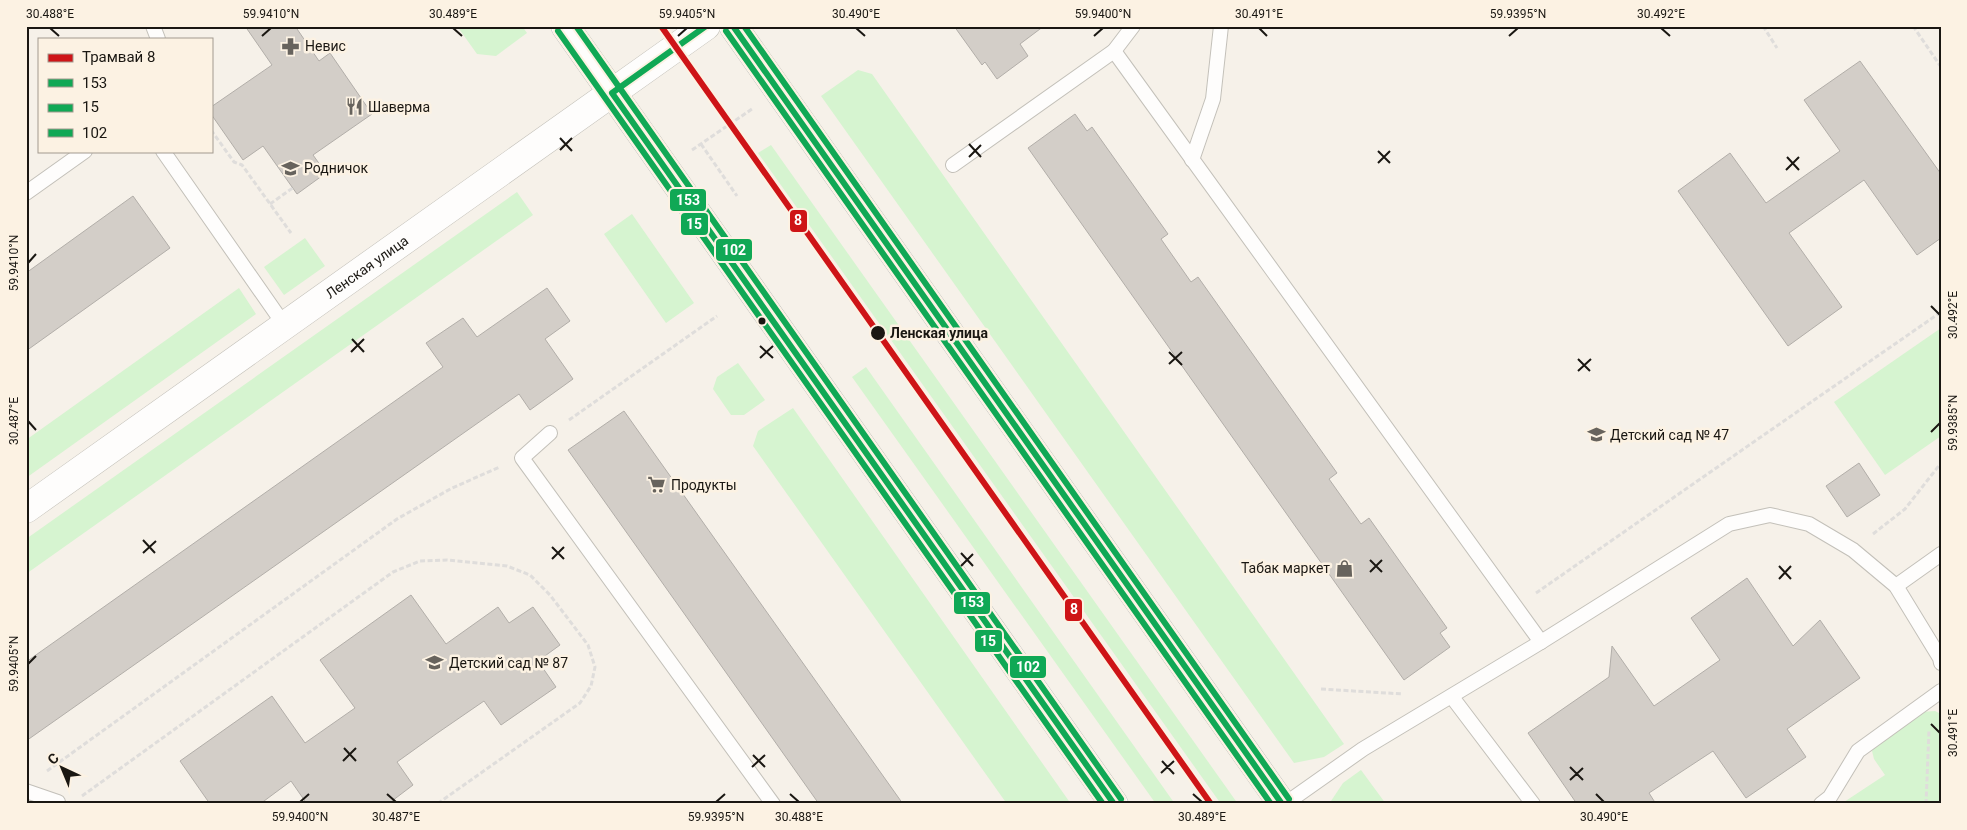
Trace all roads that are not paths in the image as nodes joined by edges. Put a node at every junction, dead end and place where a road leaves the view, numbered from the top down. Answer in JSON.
{"nodes":[{"id":1,"x":153,"y":26,"type":"edge"},
{"id":2,"x":565,"y":26,"type":"edge"},
{"id":3,"x":706,"y":26,"type":"edge"},
{"id":4,"x":733,"y":26,"type":"edge"},
{"id":5,"x":1133,"y":26,"type":"edge"},
{"id":6,"x":1221,"y":26,"type":"edge"},
{"id":7,"x":158,"y":38,"type":"edge"},
{"id":8,"x":1114,"y":51,"type":"junction"},
{"id":9,"x":612,"y":93,"type":"junction"},
{"id":10,"x":84,"y":152,"type":"edge"},
{"id":11,"x":164,"y":152,"type":"edge"},
{"id":12,"x":1192,"y":160,"type":"junction"},
{"id":13,"x":953,"y":165,"type":"dead end"},
{"id":14,"x":26,"y":193,"type":"edge"},
{"id":15,"x":285,"y":326,"type":"junction"},
{"id":16,"x":550,"y":433,"type":"road end"},
{"id":17,"x":26,"y":509,"type":"edge"},
{"id":18,"x":1941,"y":554,"type":"edge"},
{"id":19,"x":1896,"y":586,"type":"junction"},
{"id":20,"x":1541,"y":642,"type":"junction"},
{"id":21,"x":1941,"y":663,"type":"edge"},
{"id":22,"x":1935,"y":695,"type":"edge"},
{"id":23,"x":1452,"y":697,"type":"junction"},
{"id":24,"x":26,"y":792,"type":"edge"},
{"id":25,"x":58,"y":802,"type":"dead end"},
{"id":26,"x":773,"y":804,"type":"edge"},
{"id":27,"x":1114,"y":804,"type":"edge"},
{"id":28,"x":1284,"y":804,"type":"edge"},
{"id":29,"x":1533,"y":804,"type":"edge"},
{"id":30,"x":1822,"y":804,"type":"edge"}],
"edges":[{"from":1,"to":7,"type":"lane"},
{"from":2,"to":9,"type":"main road"},
{"from":3,"to":9,"type":"main road","name":"Ленская улица"},
{"from":4,"to":28,"type":"main road"},
{"from":5,"to":8,"type":"lane"},
{"from":6,"to":12,"type":"lane"},
{"from":8,"to":12,"type":"lane"},
{"from":8,"to":13,"type":"lane"},
{"from":9,"to":15,"type":"main road","name":"Ленская улица"},
{"from":9,"to":27,"type":"main road"},
{"from":10,"to":14,"type":"lane"},
{"from":11,"to":15,"type":"lane"},
{"from":12,"to":20,"type":"lane"},
{"from":15,"to":17,"type":"main road","name":"Ленская улица"},
{"from":16,"to":26,"type":"lane"},
{"from":18,"to":19,"type":"lane"},
{"from":19,"to":20,"type":"lane"},
{"from":19,"to":21,"type":"lane"},
{"from":20,"to":23,"type":"lane"},
{"from":22,"to":30,"type":"lane"},
{"from":23,"to":28,"type":"lane"},
{"from":23,"to":29,"type":"lane"},
{"from":24,"to":25,"type":"lane"}]}
